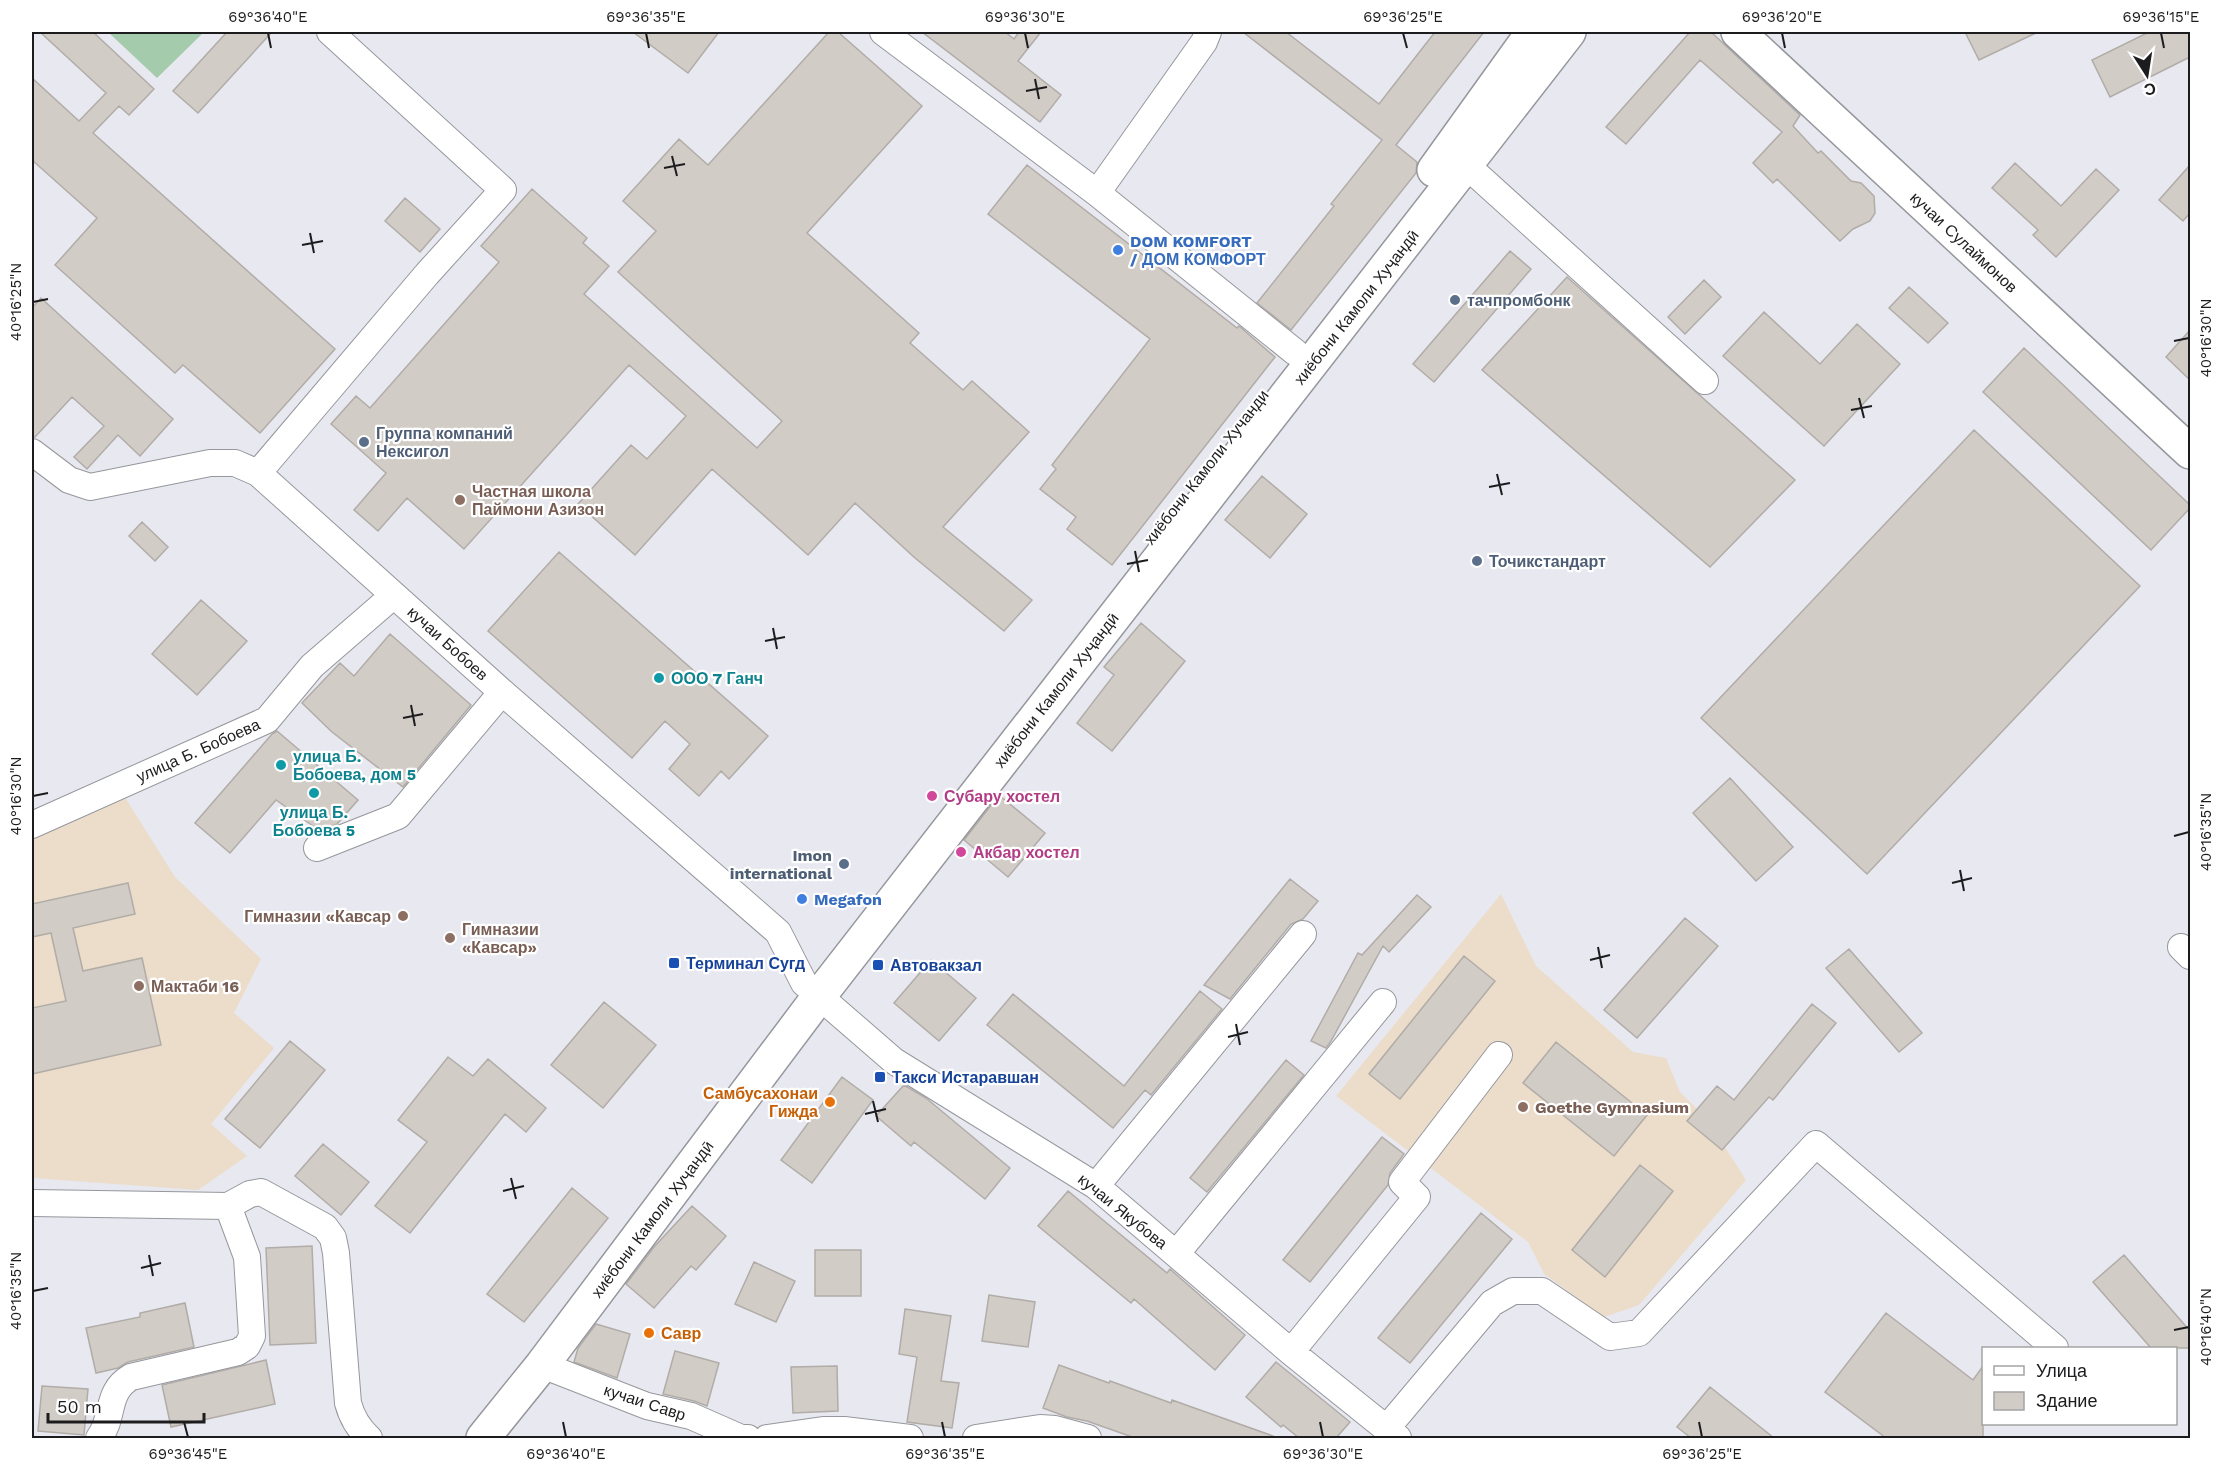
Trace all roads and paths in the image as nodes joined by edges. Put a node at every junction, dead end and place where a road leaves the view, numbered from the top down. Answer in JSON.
{"nodes":[{"id":1,"x":330,"y":32,"type":"edge"},
{"id":2,"x":883,"y":32,"type":"edge"},
{"id":3,"x":1208,"y":32,"type":"edge"},
{"id":4,"x":1533,"y":32,"type":"edge"},
{"id":5,"x":1569,"y":32,"type":"edge"},
{"id":6,"x":1738,"y":32,"type":"edge"},
{"id":7,"x":1457,"y":158,"type":"junction"},
{"id":8,"x":1096,"y":193,"type":"junction"},
{"id":9,"x":1295,"y":352,"type":"junction"},
{"id":10,"x":1705,"y":381,"type":"dead end"},
{"id":11,"x":32,"y":452,"type":"edge"},
{"id":12,"x":2190,"y":453,"type":"edge"},
{"id":13,"x":258,"y":472,"type":"junction"},
{"id":14,"x":394,"y":595,"type":"junction"},
{"id":15,"x":502,"y":692,"type":"junction"},
{"id":16,"x":32,"y":825,"type":"edge"},
{"id":17,"x":317,"y":848,"type":"dead end"},
{"id":18,"x":1303,"y":934,"type":"dead end"},
{"id":19,"x":812,"y":989,"type":"junction"},
{"id":20,"x":1383,"y":1002,"type":"dead end"},
{"id":21,"x":1499,"y":1055,"type":"dead end"},
{"id":22,"x":1096,"y":1185,"type":"junction"},
{"id":23,"x":32,"y":1203,"type":"edge"},
{"id":24,"x":228,"y":1206,"type":"junction"},
{"id":25,"x":1176,"y":1254,"type":"junction"},
{"id":26,"x":2054,"y":1347,"type":"edge"},
{"id":27,"x":1291,"y":1352,"type":"junction"},
{"id":28,"x":542,"y":1365,"type":"junction"},
{"id":29,"x":1392,"y":1434,"type":"edge"},
{"id":30,"x":99,"y":1438,"type":"edge"},
{"id":31,"x":369,"y":1438,"type":"edge"},
{"id":32,"x":459,"y":1438,"type":"edge"},
{"id":33,"x":483,"y":1438,"type":"edge"},
{"id":34,"x":748,"y":1438,"type":"edge"},
{"id":35,"x":767,"y":1438,"type":"edge"},
{"id":36,"x":910,"y":1438,"type":"edge"},
{"id":37,"x":976,"y":1438,"type":"edge"},
{"id":38,"x":1088,"y":1438,"type":"edge"}],
"edges":[{"from":1,"to":13,"type":"street"},
{"from":2,"to":8,"type":"street"},
{"from":3,"to":8,"type":"street"},
{"from":4,"to":7,"type":"main road"},
{"from":5,"to":7,"type":"main road","name":"хиёбони Камоли Хуҷандӣ"},
{"from":6,"to":12,"type":"main road","name":"кучаи Сулаймонов"},
{"from":7,"to":9,"type":"main road","name":"хиёбони Камоли Хучанди"},
{"from":7,"to":10,"type":"street"},
{"from":7,"to":19,"type":"main road","name":"хиёбони Камоли Хуҷандӣ"},
{"from":8,"to":9,"type":"street"},
{"from":9,"to":19,"type":"main road","name":"хиёбони Камоли Хучанди"},
{"from":11,"to":13,"type":"street","name":"кучаи Бобоев"},
{"from":13,"to":14,"type":"street","name":"кучаи Бобоев"},
{"from":14,"to":15,"type":"street","name":"кучаи Бобоев"},
{"from":14,"to":16,"type":"street","name":"улица Б. Бобоева"},
{"from":15,"to":17,"type":"street"},
{"from":15,"to":19,"type":"street","name":"кучаи Бобоев"},
{"from":18,"to":22,"type":"street"},
{"from":19,"to":22,"type":"street","name":"кучаи Якубова"},
{"from":19,"to":28,"type":"main road","name":"хиёбони Камоли Хуҷандӣ"},
{"from":19,"to":32,"type":"main road","name":"хиёбони Камоли Хучанди"},
{"from":20,"to":25,"type":"street"},
{"from":21,"to":27,"type":"street"},
{"from":22,"to":25,"type":"street","name":"кучаи Якубова"},
{"from":23,"to":24,"type":"street"},
{"from":24,"to":30,"type":"street"},
{"from":24,"to":31,"type":"street"},
{"from":25,"to":27,"type":"street","name":"кучаи Якубова"},
{"from":26,"to":29,"type":"street"},
{"from":27,"to":29,"type":"street","name":"кучаи Якубова"},
{"from":28,"to":33,"type":"main road","name":"хиёбони Камоли Хуҷандӣ"},
{"from":28,"to":34,"type":"street","name":"кучаи Савр"},
{"from":35,"to":36,"type":"street"},
{"from":37,"to":38,"type":"street"}]}
